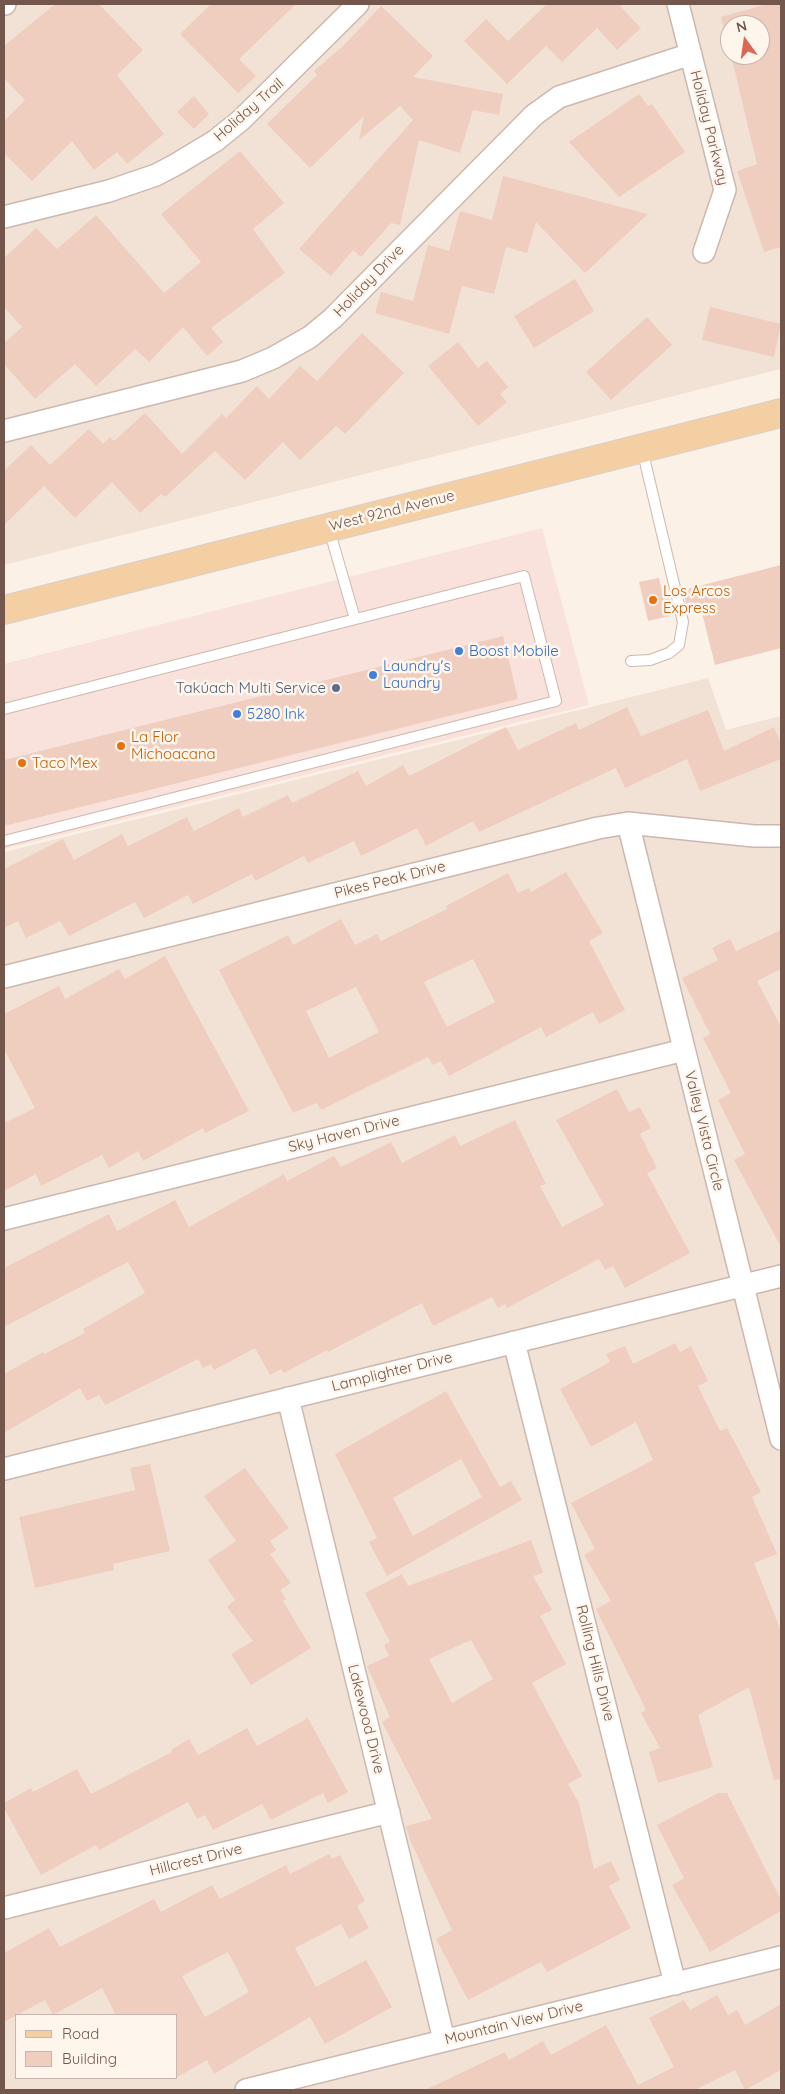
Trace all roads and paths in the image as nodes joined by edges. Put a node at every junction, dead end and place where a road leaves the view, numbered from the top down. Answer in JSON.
{"nodes":[{"id":1,"x":358,"y":4,"type":"edge"},
{"id":2,"x":678,"y":4,"type":"edge"},
{"id":3,"x":691,"y":54,"type":"junction"},
{"id":4,"x":4,"y":217,"type":"edge"},
{"id":5,"x":704,"y":252,"type":"dead end"},
{"id":6,"x":781,"y":413,"type":"edge"},
{"id":7,"x":4,"y":431,"type":"edge"},
{"id":8,"x":642,"y":448,"type":"junction"},
{"id":9,"x":328,"y":527,"type":"junction"},
{"id":10,"x":4,"y":610,"type":"edge"},
{"id":11,"x":355,"y":619,"type":"junction"},
{"id":12,"x":630,"y":661,"type":"dead end"},
{"id":13,"x":4,"y":709,"type":"edge"},
{"id":14,"x":628,"y":823,"type":"junction"},
{"id":15,"x":781,"y":836,"type":"edge"},
{"id":16,"x":4,"y":841,"type":"edge"},
{"id":17,"x":4,"y":977,"type":"edge"},
{"id":18,"x":684,"y":1050,"type":"junction"},
{"id":19,"x":4,"y":1219,"type":"edge"},
{"id":20,"x":781,"y":1276,"type":"edge"},
{"id":21,"x":743,"y":1285,"type":"junction"},
{"id":22,"x":514,"y":1342,"type":"junction"},
{"id":23,"x":288,"y":1398,"type":"junction"},
{"id":24,"x":781,"y":1440,"type":"edge"},
{"id":25,"x":4,"y":1469,"type":"edge"},
{"id":26,"x":389,"y":1812,"type":"junction"},
{"id":27,"x":4,"y":1908,"type":"edge"},
{"id":28,"x":781,"y":1957,"type":"edge"},
{"id":29,"x":675,"y":1984,"type":"junction"},
{"id":30,"x":444,"y":2040,"type":"junction"},
{"id":31,"x":246,"y":2090,"type":"edge"}],
"edges":[{"from":1,"to":4,"type":"street","name":"Holiday Trail"},
{"from":2,"to":3,"type":"street","name":"Holiday Parkway"},
{"from":3,"to":5,"type":"street","name":"Holiday Parkway"},
{"from":3,"to":7,"type":"street","name":"Holiday Drive"},
{"from":6,"to":8,"type":"main road","name":"West 92nd Avenue"},
{"from":8,"to":9,"type":"main road","name":"West 92nd Avenue"},
{"from":8,"to":12,"type":"lane"},
{"from":9,"to":10,"type":"main road","name":"West 92nd Avenue"},
{"from":9,"to":11,"type":"lane"},
{"from":11,"to":13,"type":"lane"},
{"from":11,"to":16,"type":"lane"},
{"from":14,"to":15,"type":"street","name":"Pikes Peak Drive"},
{"from":14,"to":17,"type":"street","name":"Pikes Peak Drive"},
{"from":14,"to":18,"type":"street","name":"Valley Vista Circle"},
{"from":18,"to":19,"type":"street","name":"Sky Haven Drive"},
{"from":18,"to":21,"type":"street","name":"Valley Vista Circle"},
{"from":20,"to":21,"type":"street","name":"Lamplighter Drive"},
{"from":21,"to":22,"type":"street","name":"Lamplighter Drive"},
{"from":21,"to":24,"type":"street","name":"Valley Vista Circle"},
{"from":22,"to":23,"type":"street","name":"Lamplighter Drive"},
{"from":22,"to":29,"type":"street","name":"Rolling Hills Drive"},
{"from":23,"to":25,"type":"street","name":"Lamplighter Drive"},
{"from":23,"to":26,"type":"street","name":"Lakewood Drive"},
{"from":26,"to":27,"type":"street","name":"Hillcrest Drive"},
{"from":26,"to":30,"type":"street","name":"Lakewood Drive"},
{"from":28,"to":29,"type":"street","name":"Mountain View Drive"},
{"from":29,"to":30,"type":"street","name":"Mountain View Drive"},
{"from":30,"to":31,"type":"street","name":"Mountain View Drive"}]}
